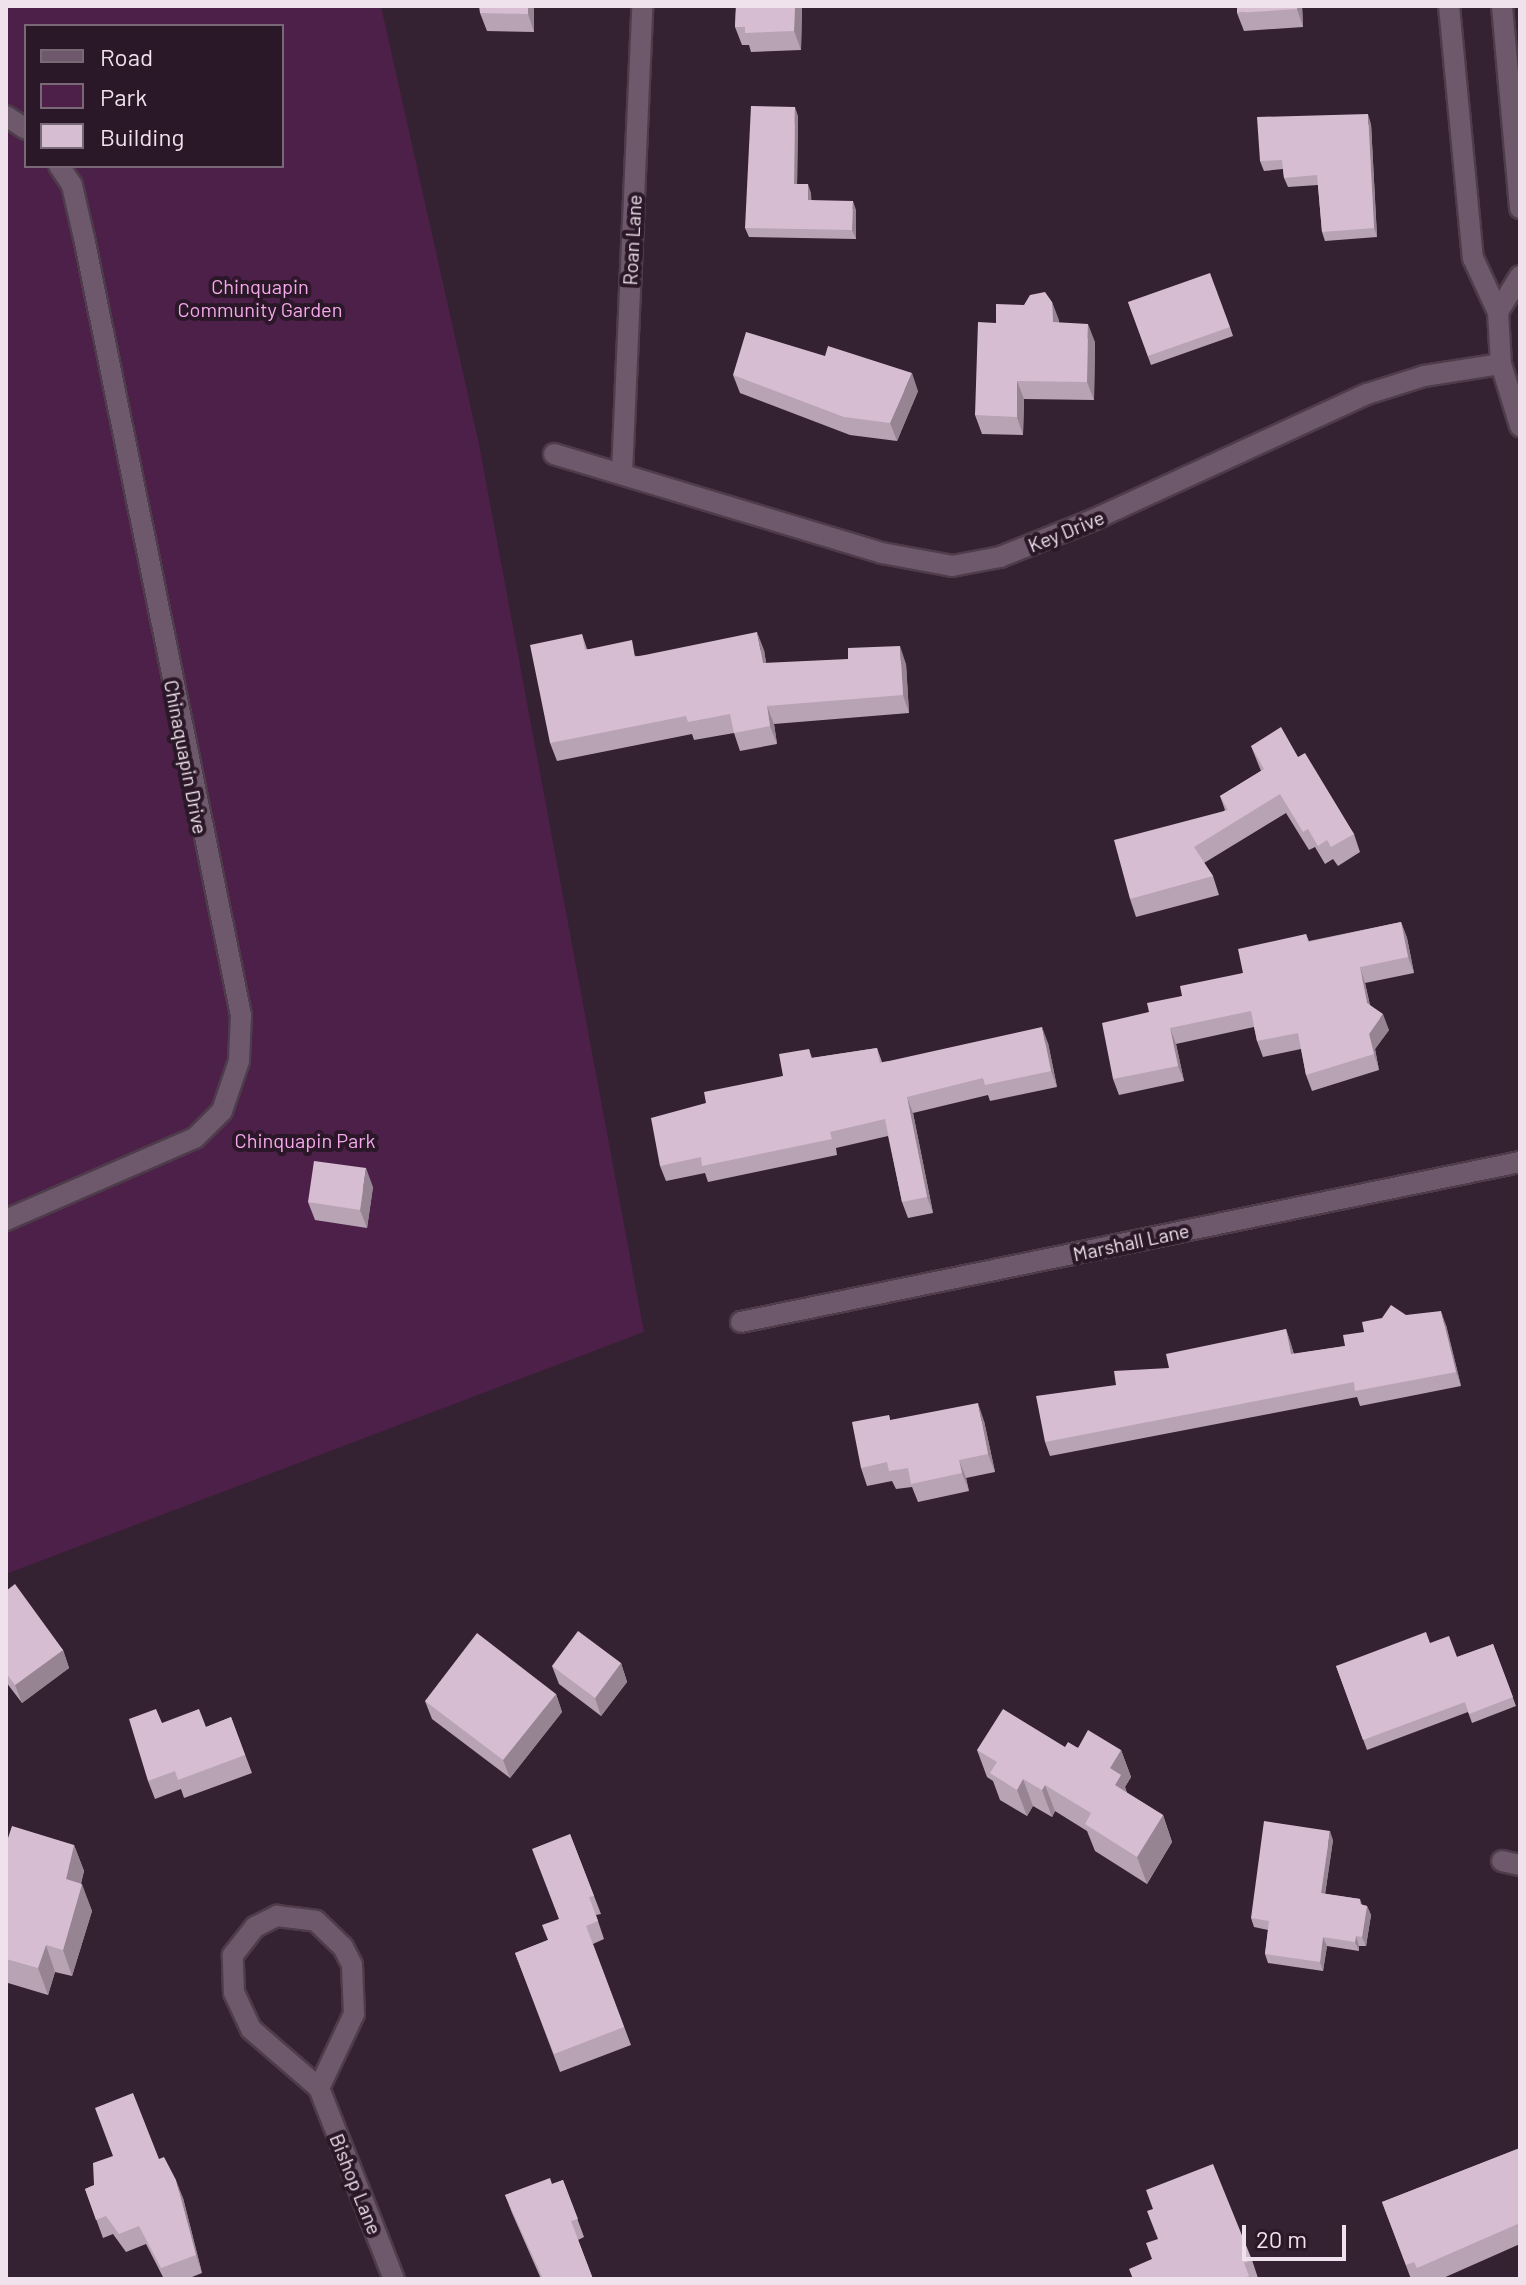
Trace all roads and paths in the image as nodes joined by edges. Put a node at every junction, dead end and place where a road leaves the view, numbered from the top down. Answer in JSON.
{"nodes":[{"id":1,"x":642,"y":6,"type":"edge"},
{"id":2,"x":1449,"y":6,"type":"edge"},
{"id":3,"x":1502,"y":6,"type":"edge"},
{"id":4,"x":6,"y":116,"type":"edge"},
{"id":5,"x":24,"y":128,"type":"edge"},
{"id":6,"x":60,"y":168,"type":"edge"},
{"id":7,"x":1520,"y":208,"type":"edge"},
{"id":8,"x":1520,"y":276,"type":"edge"},
{"id":9,"x":1498,"y":312,"type":"junction"},
{"id":10,"x":1501,"y":364,"type":"junction"},
{"id":11,"x":1520,"y":426,"type":"edge"},
{"id":12,"x":554,"y":454,"type":"dead end"},
{"id":13,"x":622,"y":473,"type":"junction"},
{"id":14,"x":1520,"y":1162,"type":"edge"},
{"id":15,"x":6,"y":1220,"type":"edge"},
{"id":16,"x":741,"y":1322,"type":"dead end"},
{"id":17,"x":319,"y":2088,"type":"junction"},
{"id":18,"x":394,"y":2279,"type":"edge"}],
"edges":[{"from":1,"to":13,"type":"street","name":"Roan Lane"},
{"from":2,"to":9,"type":"street"},
{"from":3,"to":7,"type":"street"},
{"from":4,"to":5,"type":"street"},
{"from":6,"to":15,"type":"street","name":"Chinaquapin Drive"},
{"from":8,"to":9,"type":"street"},
{"from":9,"to":10,"type":"street"},
{"from":10,"to":11,"type":"street"},
{"from":10,"to":13,"type":"street","name":"Key Drive"},
{"from":12,"to":13,"type":"street","name":"Key Drive"},
{"from":14,"to":16,"type":"street","name":"Marshall Lane"},
{"from":17,"to":17,"type":"street","name":"Bishop Lane"},
{"from":17,"to":18,"type":"street","name":"Bishop Lane"}]}
